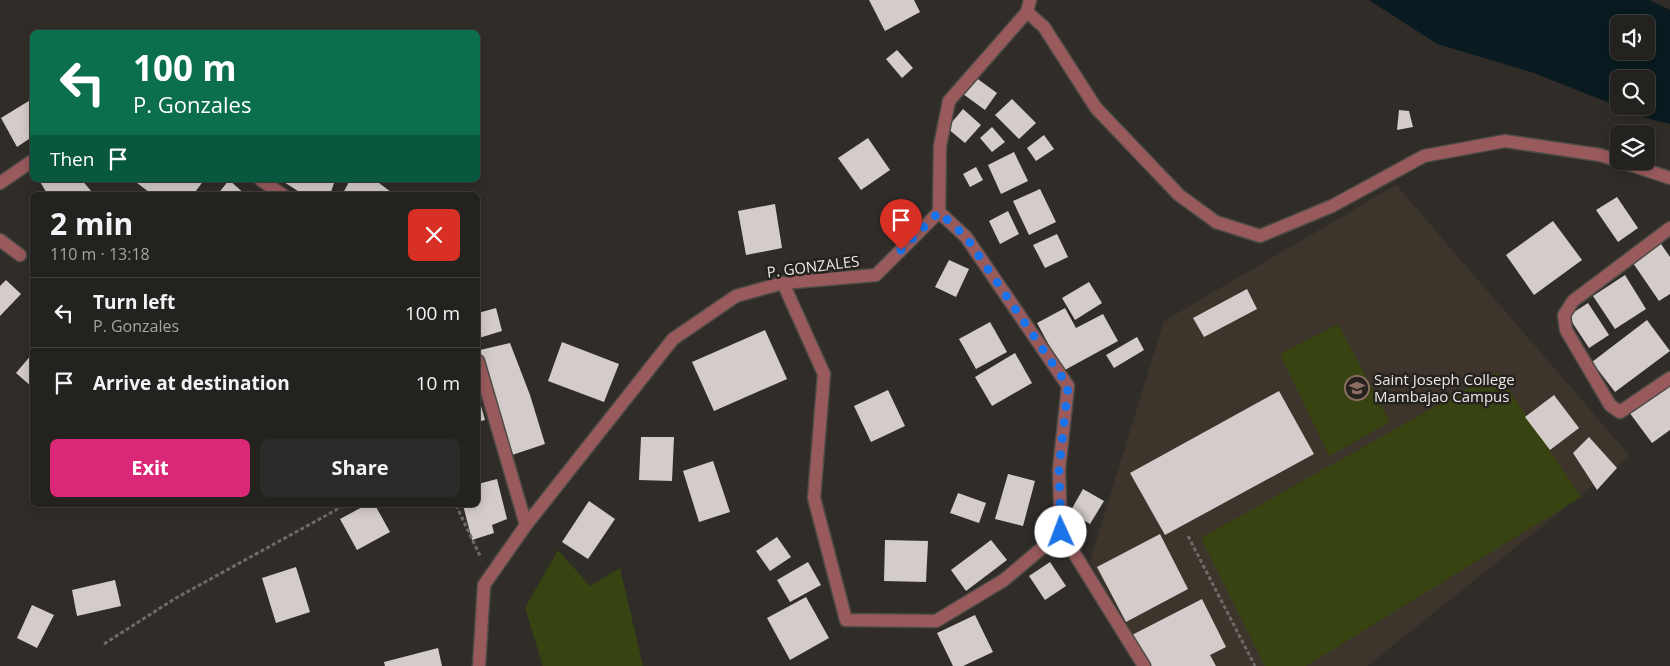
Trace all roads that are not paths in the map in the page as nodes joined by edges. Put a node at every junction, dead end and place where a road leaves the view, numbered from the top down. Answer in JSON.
{"nodes":[{"id":1,"x":1028,"y":6,"type":"edge"},
{"id":2,"x":1610,"y":158,"type":"edge"},
{"id":3,"x":30,"y":162,"type":"edge"},
{"id":4,"x":1646,"y":170,"type":"edge"},
{"id":5,"x":1670,"y":178,"type":"edge"},
{"id":6,"x":0,"y":182,"type":"edge"},
{"id":7,"x":265,"y":182,"type":"edge"},
{"id":8,"x":280,"y":192,"type":"edge"},
{"id":9,"x":939,"y":212,"type":"junction"},
{"id":10,"x":1670,"y":228,"type":"edge"},
{"id":11,"x":0,"y":240,"type":"edge"},
{"id":12,"x":20,"y":255,"type":"dead end"},
{"id":13,"x":783,"y":283,"type":"junction"},
{"id":14,"x":480,"y":368,"type":"edge"},
{"id":15,"x":1670,"y":378,"type":"edge"},
{"id":16,"x":526,"y":525,"type":"junction"},
{"id":17,"x":1061,"y":532,"type":"junction"},
{"id":18,"x":480,"y":666,"type":"edge"},
{"id":19,"x":1144,"y":666,"type":"edge"}],
"edges":[{"from":1,"to":2,"type":"street"},
{"from":1,"to":9,"type":"street"},
{"from":3,"to":6,"type":"street"},
{"from":4,"to":5,"type":"street"},
{"from":7,"to":8,"type":"street"},
{"from":9,"to":13,"type":"street","name":"P. GONZALES"},
{"from":9,"to":17,"type":"street"},
{"from":10,"to":15,"type":"street"},
{"from":11,"to":12,"type":"street"},
{"from":13,"to":16,"type":"street","name":"P. GONZALES"},
{"from":13,"to":17,"type":"street"},
{"from":14,"to":16,"type":"street"},
{"from":16,"to":18,"type":"street","name":"P. GONZALES"},
{"from":17,"to":19,"type":"street"}]}
